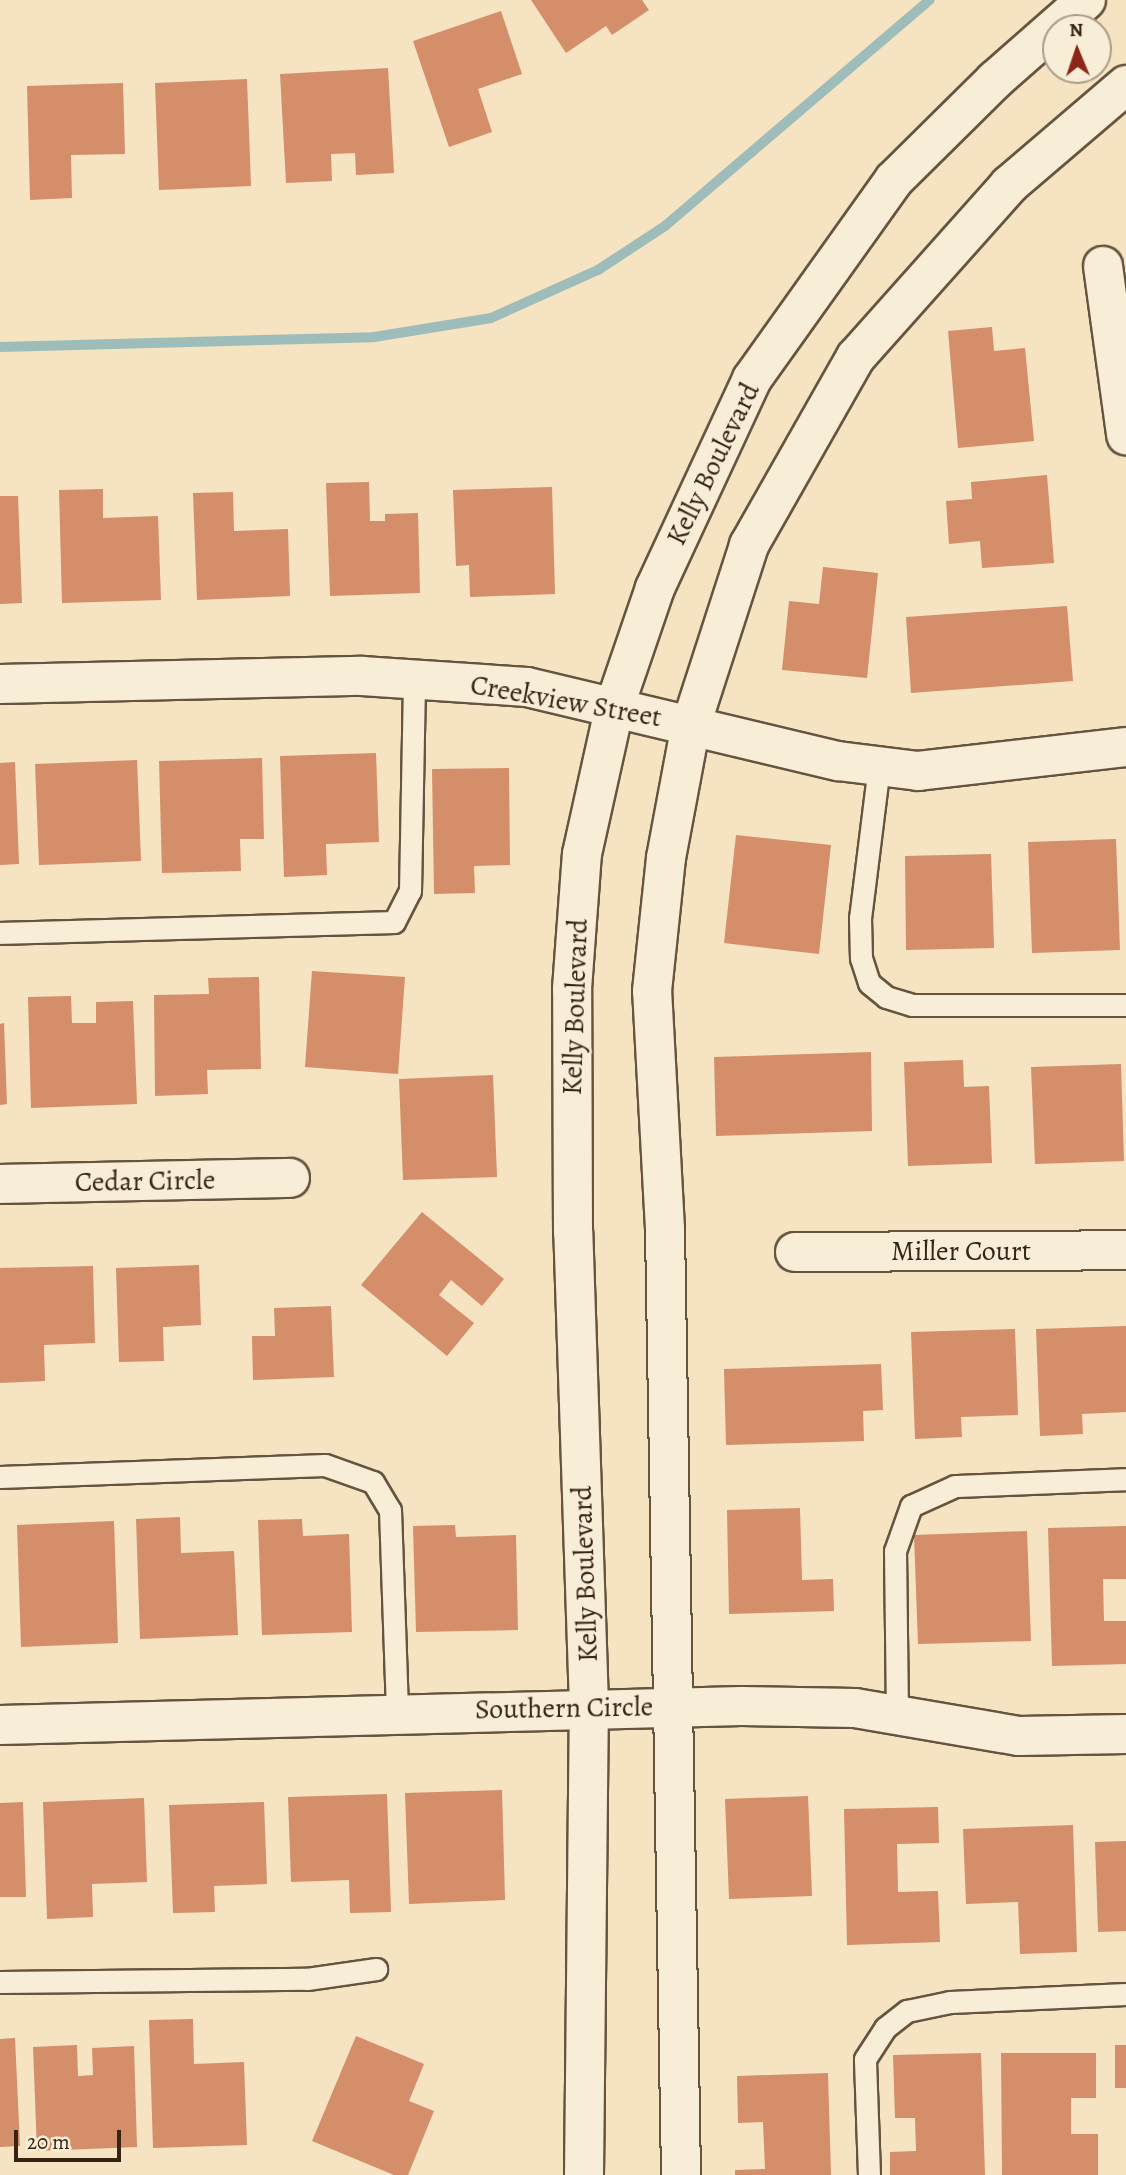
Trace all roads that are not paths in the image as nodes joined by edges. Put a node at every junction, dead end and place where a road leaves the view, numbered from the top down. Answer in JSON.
{"nodes":[{"id":1,"x":1086,"y":0,"type":"edge"},
{"id":2,"x":1126,"y":85,"type":"edge"},
{"id":3,"x":1103,"y":266,"type":"dead end"},
{"id":4,"x":1126,"y":435,"type":"edge"},
{"id":5,"x":414,"y":678,"type":"junction"},
{"id":6,"x":0,"y":684,"type":"edge"},
{"id":7,"x":615,"y":705,"type":"junction"},
{"id":8,"x":691,"y":725,"type":"junction"},
{"id":9,"x":1126,"y":747,"type":"edge"},
{"id":10,"x":878,"y":766,"type":"junction"},
{"id":11,"x":0,"y":933,"type":"edge"},
{"id":12,"x":1126,"y":1006,"type":"edge"},
{"id":13,"x":290,"y":1178,"type":"dead end"},
{"id":14,"x":0,"y":1184,"type":"edge"},
{"id":15,"x":1126,"y":1250,"type":"edge"},
{"id":16,"x":795,"y":1252,"type":"dead end"},
{"id":17,"x":0,"y":1477,"type":"edge"},
{"id":18,"x":1126,"y":1479,"type":"edge"},
{"id":19,"x":589,"y":1706,"type":"junction"},
{"id":20,"x":673,"y":1706,"type":"junction"},
{"id":21,"x":397,"y":1712,"type":"junction"},
{"id":22,"x":897,"y":1714,"type":"junction"},
{"id":23,"x":0,"y":1726,"type":"edge"},
{"id":24,"x":1126,"y":1734,"type":"edge"},
{"id":25,"x":376,"y":1969,"type":"dead end"},
{"id":26,"x":0,"y":1982,"type":"edge"},
{"id":27,"x":1126,"y":1994,"type":"edge"},
{"id":28,"x":584,"y":2175,"type":"edge"},
{"id":29,"x":681,"y":2175,"type":"edge"},
{"id":30,"x":869,"y":2175,"type":"edge"}],
"edges":[{"from":1,"to":7,"type":"main road","name":"Kelly Boulevard"},
{"from":2,"to":8,"type":"main road"},
{"from":3,"to":4,"type":"main road"},
{"from":5,"to":6,"type":"main road","name":"Creekview Street"},
{"from":5,"to":7,"type":"main road","name":"Creekview Street"},
{"from":5,"to":11,"type":"lane"},
{"from":7,"to":8,"type":"main road","name":"Creekview Street"},
{"from":7,"to":19,"type":"main road","name":"Kelly Boulevard"},
{"from":8,"to":10,"type":"main road","name":"Creekview Street"},
{"from":8,"to":20,"type":"main road"},
{"from":9,"to":10,"type":"main road","name":"Creekview Street"},
{"from":10,"to":12,"type":"lane"},
{"from":13,"to":14,"type":"main road","name":"Cedar Circle"},
{"from":15,"to":16,"type":"main road","name":"Miller Court"},
{"from":17,"to":21,"type":"lane"},
{"from":18,"to":22,"type":"lane"},
{"from":19,"to":20,"type":"main road","name":"Southern Circle"},
{"from":19,"to":21,"type":"main road","name":"Southern Circle"},
{"from":19,"to":28,"type":"main road","name":"Kelly Boulevard"},
{"from":20,"to":22,"type":"main road","name":"Southern Circle"},
{"from":20,"to":29,"type":"main road"},
{"from":21,"to":23,"type":"main road","name":"Southern Circle"},
{"from":22,"to":24,"type":"main road","name":"Southern Circle"},
{"from":25,"to":26,"type":"lane"},
{"from":27,"to":30,"type":"lane"}]}
